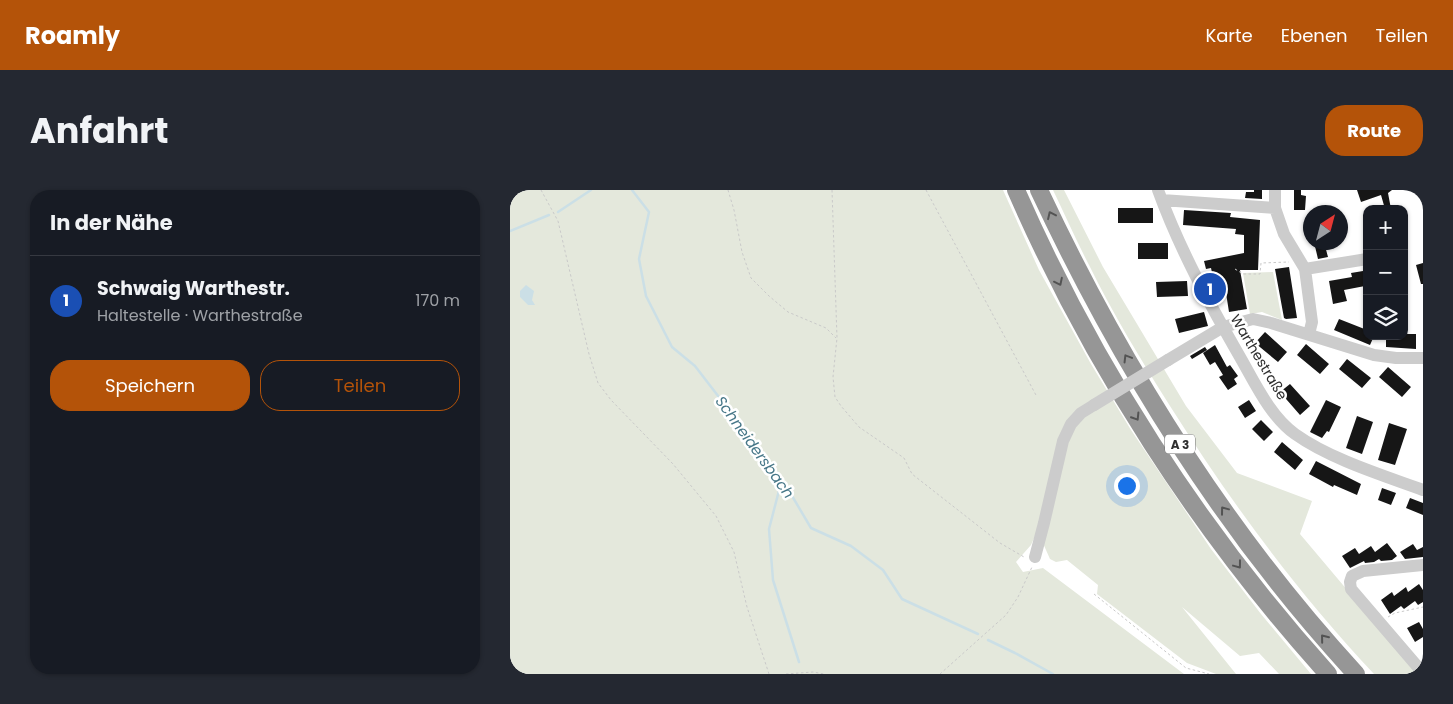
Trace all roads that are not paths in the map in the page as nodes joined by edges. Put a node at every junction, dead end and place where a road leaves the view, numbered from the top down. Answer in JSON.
{"nodes":[{"id":1,"x":1016,"y":190,"type":"edge"},
{"id":2,"x":1040,"y":190,"type":"edge"},
{"id":3,"x":1274,"y":190,"type":"edge"},
{"id":4,"x":1160,"y":195,"type":"edge"},
{"id":5,"x":1275,"y":208,"type":"junction"},
{"id":6,"x":1363,"y":259,"type":"edge"},
{"id":7,"x":1303,"y":266,"type":"junction"},
{"id":8,"x":1223,"y":327,"type":"junction"},
{"id":9,"x":1309,"y":334,"type":"junction"},
{"id":10,"x":1423,"y":358,"type":"edge"},
{"id":11,"x":1423,"y":490,"type":"edge"},
{"id":12,"x":1031,"y":559,"type":"road end"},
{"id":13,"x":1423,"y":566,"type":"edge"},
{"id":14,"x":1423,"y":673,"type":"edge"},
{"id":15,"x":1328,"y":674,"type":"edge"},
{"id":16,"x":1356,"y":674,"type":"edge"}],
"edges":[{"from":1,"to":15,"type":"highway","number":"A 3","one_way":true},
{"from":16,"to":2,"type":"highway","number":"A 3","one_way":true},
{"from":3,"to":5,"type":"street"},
{"from":4,"to":5,"type":"street"},
{"from":4,"to":8,"type":"street","name":"Warthestraße"},
{"from":5,"to":7,"type":"street"},
{"from":6,"to":7,"type":"street"},
{"from":7,"to":9,"type":"street"},
{"from":8,"to":9,"type":"street"},
{"from":8,"to":11,"type":"street","name":"Warthestraße"},
{"from":8,"to":12,"type":"street","bridge":true},
{"from":9,"to":10,"type":"street"},
{"from":13,"to":14,"type":"street"}]}
